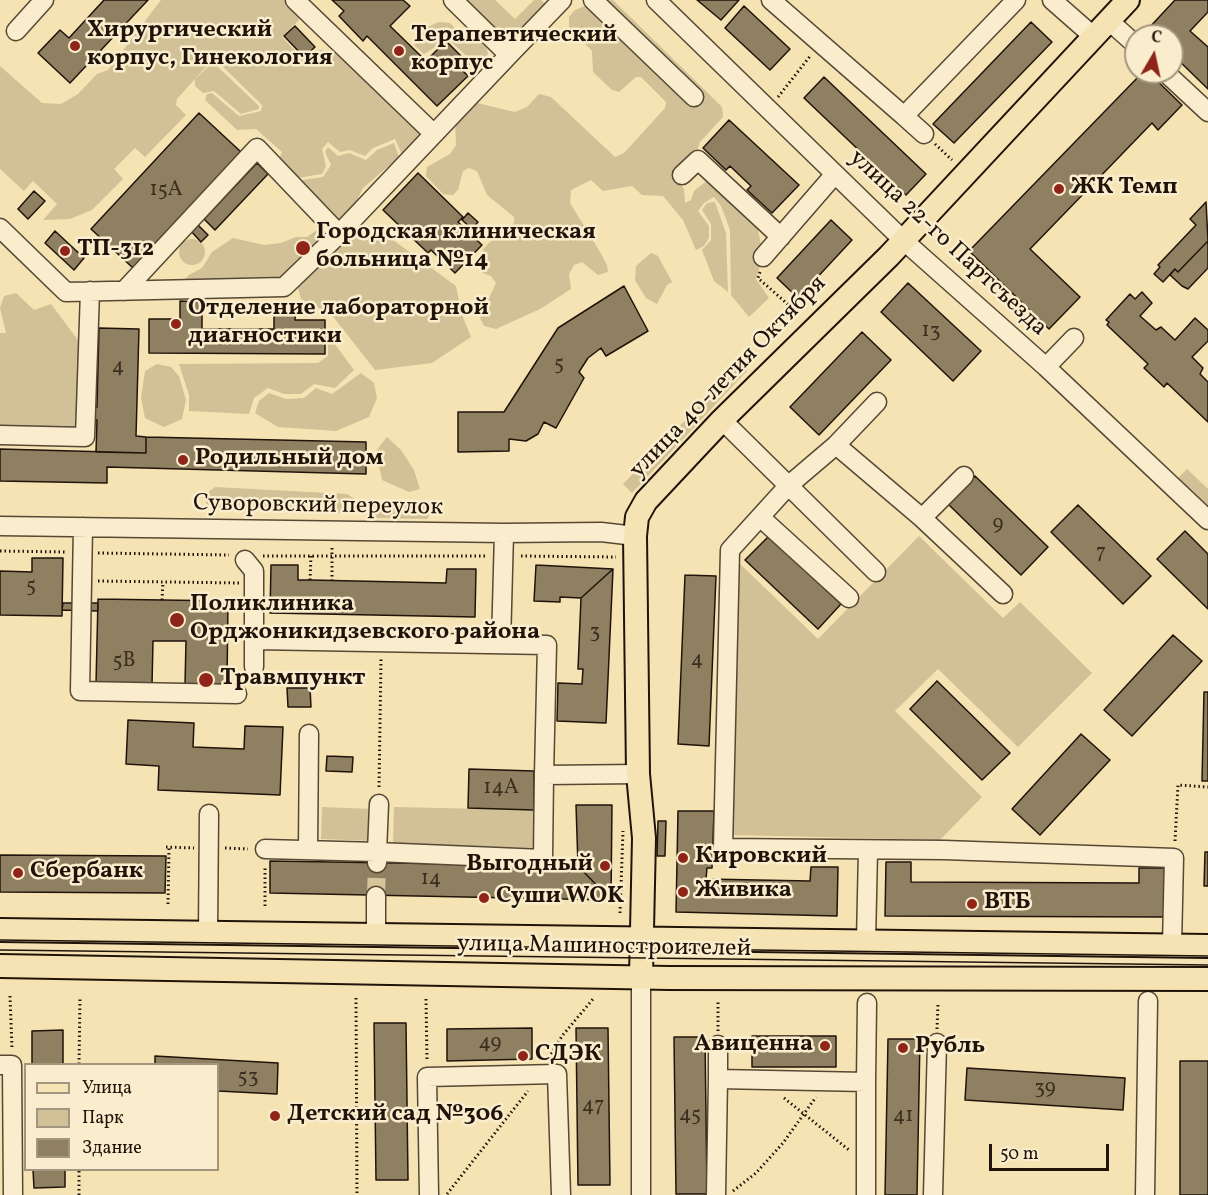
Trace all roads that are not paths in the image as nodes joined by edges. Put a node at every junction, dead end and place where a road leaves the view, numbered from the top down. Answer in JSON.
{"nodes":[{"id":1,"x":44,"y":0,"type":"edge"},
{"id":2,"x":295,"y":0,"type":"edge"},
{"id":3,"x":453,"y":0,"type":"edge"},
{"id":4,"x":562,"y":0,"type":"edge"},
{"id":5,"x":593,"y":0,"type":"edge"},
{"id":6,"x":656,"y":0,"type":"edge"},
{"id":7,"x":771,"y":0,"type":"edge"},
{"id":8,"x":1016,"y":0,"type":"edge"},
{"id":9,"x":1052,"y":0,"type":"edge"},
{"id":10,"x":1128,"y":0,"type":"edge"},
{"id":11,"x":1101,"y":28,"type":"junction"},
{"id":12,"x":16,"y":32,"type":"dead end"},
{"id":13,"x":1124,"y":39,"type":"edge"},
{"id":14,"x":509,"y":55,"type":"junction"},
{"id":15,"x":1178,"y":84,"type":"edge"},
{"id":16,"x":694,"y":97,"type":"dead end"},
{"id":17,"x":1208,"y":112,"type":"edge"},
{"id":18,"x":904,"y":116,"type":"junction"},
{"id":19,"x":434,"y":134,"type":"junction"},
{"id":20,"x":924,"y":134,"type":"road end"},
{"id":21,"x":836,"y":174,"type":"junction"},
{"id":22,"x":682,"y":175,"type":"dead end"},
{"id":23,"x":0,"y":228,"type":"edge"},
{"id":24,"x":339,"y":234,"type":"junction"},
{"id":25,"x":781,"y":237,"type":"junction"},
{"id":26,"x":903,"y":240,"type":"junction"},
{"id":27,"x":763,"y":257,"type":"road end"},
{"id":28,"x":90,"y":291,"type":"junction"},
{"id":29,"x":124,"y":291,"type":"junction"},
{"id":30,"x":1074,"y":338,"type":"dead end"},
{"id":31,"x":1046,"y":367,"type":"junction"},
{"id":32,"x":877,"y":402,"type":"dead end"},
{"id":33,"x":722,"y":420,"type":"junction"},
{"id":34,"x":0,"y":435,"type":"edge"},
{"id":35,"x":836,"y":446,"type":"junction"},
{"id":36,"x":964,"y":476,"type":"dead end"},
{"id":37,"x":789,"y":485,"type":"junction"},
{"id":38,"x":760,"y":517,"type":"junction"},
{"id":39,"x":922,"y":518,"type":"junction"},
{"id":40,"x":1208,"y":520,"type":"edge"},
{"id":41,"x":0,"y":526,"type":"edge"},
{"id":42,"x":83,"y":527,"type":"junction"},
{"id":43,"x":504,"y":534,"type":"junction"},
{"id":44,"x":635,"y":536,"type":"junction"},
{"id":45,"x":245,"y":557,"type":"road end"},
{"id":46,"x":876,"y":572,"type":"dead end"},
{"id":47,"x":1003,"y":594,"type":"dead end"},
{"id":48,"x":849,"y":598,"type":"dead end"},
{"id":49,"x":254,"y":640,"type":"junction"},
{"id":50,"x":501,"y":645,"type":"junction"},
{"id":51,"x":254,"y":667,"type":"dead end"},
{"id":52,"x":237,"y":694,"type":"dead end"},
{"id":53,"x":309,"y":734,"type":"dead end"},
{"id":54,"x":544,"y":774,"type":"junction"},
{"id":55,"x":638,"y":774,"type":"junction"},
{"id":56,"x":379,"y":804,"type":"road end"},
{"id":57,"x":209,"y":814,"type":"dead end"},
{"id":58,"x":265,"y":849,"type":"road end"},
{"id":59,"x":308,"y":850,"type":"junction"},
{"id":60,"x":868,"y":851,"type":"junction"},
{"id":61,"x":377,"y":858,"type":"junction"},
{"id":62,"x":376,"y":896,"type":"tunnel mouth"},
{"id":63,"x":0,"y":930,"type":"edge"},
{"id":64,"x":208,"y":933,"type":"junction"},
{"id":65,"x":376,"y":935,"type":"junction"},
{"id":66,"x":642,"y":939,"type":"junction"},
{"id":67,"x":866,"y":941,"type":"junction"},
{"id":68,"x":1172,"y":945,"type":"junction"},
{"id":69,"x":1208,"y":946,"type":"edge"},
{"id":70,"x":0,"y":966,"type":"edge"},
{"id":71,"x":641,"y":976,"type":"junction"},
{"id":72,"x":1208,"y":979,"type":"edge"},
{"id":73,"x":1148,"y":1001,"type":"dead end"},
{"id":74,"x":867,"y":1003,"type":"dead end"},
{"id":75,"x":937,"y":1043,"type":"road end"},
{"id":76,"x":718,"y":1045,"type":"road end"},
{"id":77,"x":6,"y":1065,"type":"edge"},
{"id":78,"x":718,"y":1079,"type":"junction"},
{"id":79,"x":866,"y":1082,"type":"junction"},
{"id":80,"x":13,"y":1195,"type":"edge"},
{"id":81,"x":429,"y":1195,"type":"edge"},
{"id":82,"x":561,"y":1195,"type":"edge"},
{"id":83,"x":641,"y":1195,"type":"edge"},
{"id":84,"x":716,"y":1195,"type":"edge"},
{"id":85,"x":866,"y":1195,"type":"edge"},
{"id":86,"x":933,"y":1195,"type":"edge"},
{"id":87,"x":1145,"y":1195,"type":"edge"}],
"edges":[{"from":1,"to":12,"type":"street"},
{"from":2,"to":19,"type":"street"},
{"from":3,"to":14,"type":"street"},
{"from":4,"to":14,"type":"street"},
{"from":5,"to":16,"type":"street"},
{"from":6,"to":21,"type":"street","name":"улица 22-го Партсъезда"},
{"from":7,"to":18,"type":"street"},
{"from":8,"to":18,"type":"street"},
{"from":9,"to":11,"type":"street"},
{"from":10,"to":11,"type":"main road","name":"улица 40-летия Октября"},
{"from":11,"to":13,"type":"street"},
{"from":11,"to":26,"type":"main road","name":"улица 40-летия Октября"},
{"from":14,"to":19,"type":"street"},
{"from":15,"to":17,"type":"street"},
{"from":18,"to":20,"type":"street"},
{"from":19,"to":24,"type":"street"},
{"from":21,"to":25,"type":"street"},
{"from":21,"to":26,"type":"street","name":"улица 22-го Партсъезда"},
{"from":22,"to":25,"type":"street"},
{"from":23,"to":28,"type":"street"},
{"from":24,"to":29,"type":"street"},
{"from":24,"to":29,"type":"street"},
{"from":25,"to":27,"type":"street"},
{"from":26,"to":31,"type":"street","name":"улица 22-го Партсъезда"},
{"from":26,"to":33,"type":"main road","name":"улица 40-летия Октября"},
{"from":28,"to":29,"type":"street"},
{"from":28,"to":34,"type":"street"},
{"from":30,"to":31,"type":"street"},
{"from":31,"to":40,"type":"street","name":"улица 22-го Партсъезда"},
{"from":32,"to":35,"type":"street"},
{"from":33,"to":37,"type":"street"},
{"from":33,"to":44,"type":"main road","name":"улица 40-летия Октября"},
{"from":35,"to":37,"type":"street"},
{"from":35,"to":39,"type":"street"},
{"from":36,"to":39,"type":"street"},
{"from":37,"to":38,"type":"street"},
{"from":37,"to":46,"type":"street"},
{"from":38,"to":48,"type":"street"},
{"from":38,"to":60,"type":"street"},
{"from":39,"to":47,"type":"street"},
{"from":41,"to":42,"type":"street","name":"Суворовский переулок"},
{"from":42,"to":43,"type":"street","name":"Суворовский переулок"},
{"from":42,"to":52,"type":"street"},
{"from":43,"to":44,"type":"street","name":"Суворовский переулок"},
{"from":43,"to":50,"type":"street"},
{"from":44,"to":55,"type":"main road","name":"улица 40-летия Октября"},
{"from":45,"to":49,"type":"street"},
{"from":49,"to":50,"type":"street"},
{"from":49,"to":51,"type":"street"},
{"from":50,"to":54,"type":"street"},
{"from":53,"to":59,"type":"street"},
{"from":54,"to":55,"type":"street"},
{"from":54,"to":61,"type":"street"},
{"from":55,"to":66,"type":"main road","name":"улица 40-летия Октября"},
{"from":56,"to":61,"type":"street"},
{"from":57,"to":64,"type":"street"},
{"from":58,"to":59,"type":"street"},
{"from":59,"to":61,"type":"street"},
{"from":60,"to":67,"type":"street"},
{"from":60,"to":68,"type":"street"},
{"from":62,"to":65,"type":"street"},
{"from":63,"to":64,"type":"main road","name":"улица Машиностроителей"},
{"from":64,"to":65,"type":"main road","name":"улица Машиностроителей"},
{"from":65,"to":66,"type":"main road","name":"улица Машиностроителей"},
{"from":66,"to":67,"type":"main road","name":"улица Машиностроителей"},
{"from":66,"to":71,"type":"main road","name":"улица 40-летия Октября"},
{"from":67,"to":68,"type":"main road","name":"улица Машиностроителей"},
{"from":68,"to":69,"type":"main road","name":"улица Машиностроителей"},
{"from":70,"to":71,"type":"main road","name":"улица Машиностроителей"},
{"from":71,"to":72,"type":"main road","name":"улица Машиностроителей"},
{"from":71,"to":83,"type":"street"},
{"from":73,"to":87,"type":"street"},
{"from":74,"to":79,"type":"street"},
{"from":75,"to":86,"type":"street"},
{"from":76,"to":78,"type":"street"},
{"from":77,"to":80,"type":"street"},
{"from":78,"to":79,"type":"street"},
{"from":78,"to":84,"type":"street"},
{"from":79,"to":85,"type":"street"},
{"from":81,"to":82,"type":"street"}]}
